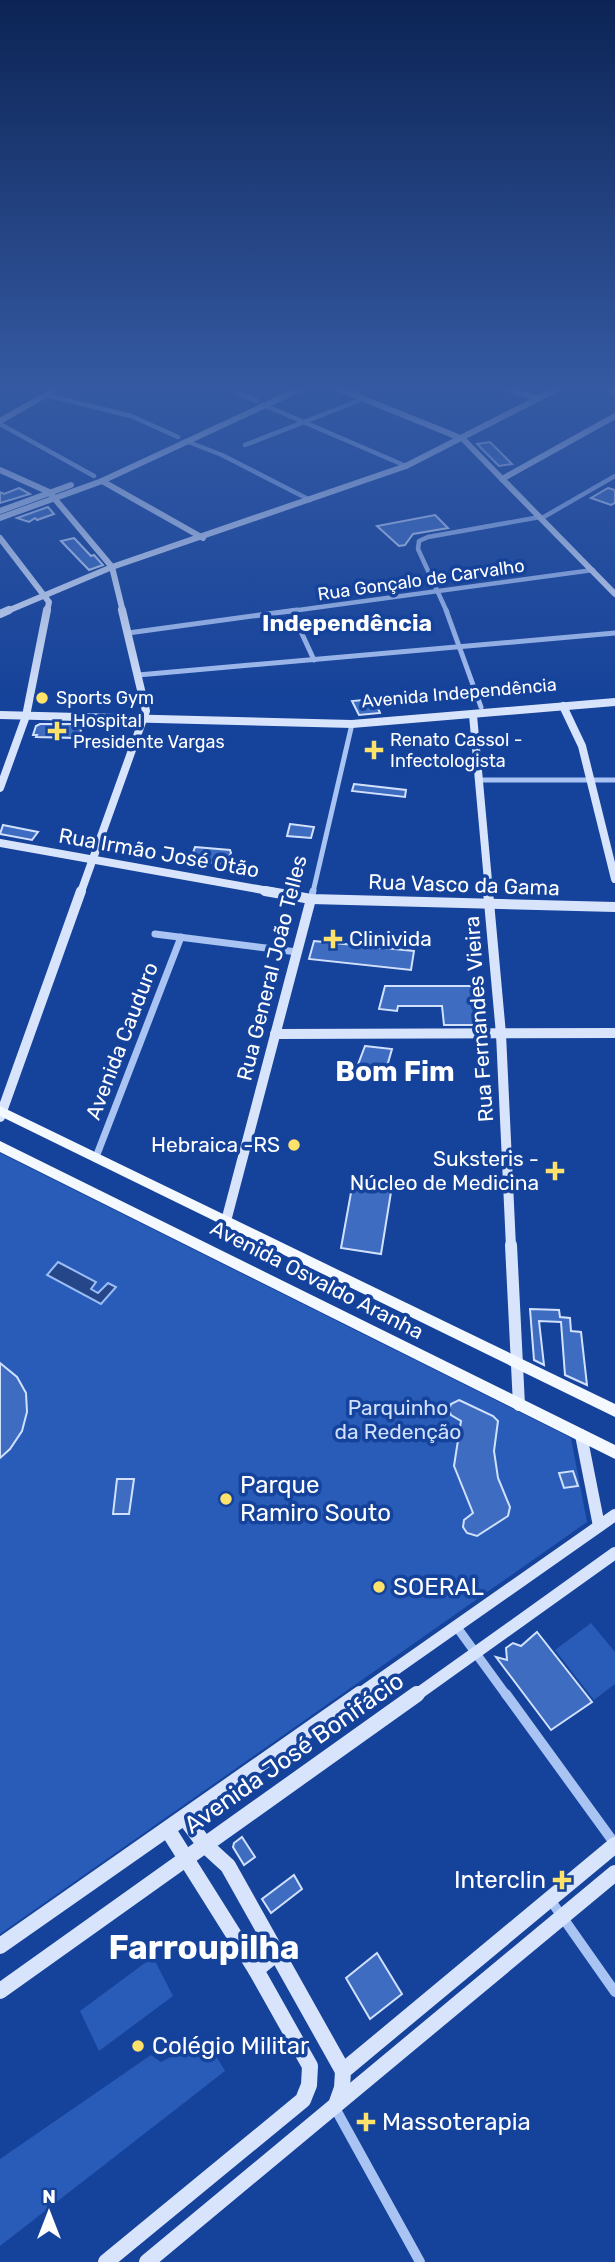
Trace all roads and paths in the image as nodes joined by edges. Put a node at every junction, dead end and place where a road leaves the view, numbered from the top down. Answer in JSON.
{"nodes":[{"id":1,"x":49,"y":495,"type":"edge"},
{"id":2,"x":55,"y":495,"type":"edge"},
{"id":3,"x":57,"y":495,"type":"edge"},
{"id":4,"x":126,"y":495,"type":"edge"},
{"id":5,"x":299,"y":495,"type":"edge"},
{"id":6,"x":325,"y":495,"type":"edge"},
{"id":7,"x":519,"y":495,"type":"edge"},
{"id":8,"x":581,"y":495,"type":"edge"},
{"id":9,"x":52,"y":496,"type":"junction"},
{"id":10,"x":310,"y":500,"type":"junction"},
{"id":11,"x":0,"y":511,"type":"edge"},
{"id":12,"x":542,"y":516,"type":"junction"},
{"id":13,"x":0,"y":519,"type":"edge"},
{"id":14,"x":0,"y":538,"type":"edge"},
{"id":15,"x":203,"y":538,"type":"junction"},
{"id":16,"x":112,"y":567,"type":"junction"},
{"id":17,"x":593,"y":570,"type":"junction"},
{"id":18,"x":440,"y":592,"type":"junction"},
{"id":19,"x":615,"y":594,"type":"edge"},
{"id":20,"x":45,"y":595,"type":"junction"},
{"id":21,"x":292,"y":612,"type":"junction"},
{"id":22,"x":0,"y":614,"type":"edge"},
{"id":23,"x":128,"y":633,"type":"junction"},
{"id":24,"x":615,"y":634,"type":"edge"},
{"id":25,"x":460,"y":648,"type":"junction"},
{"id":26,"x":314,"y":660,"type":"junction"},
{"id":27,"x":138,"y":675,"type":"junction"},
{"id":28,"x":615,"y":695,"type":"edge"},
{"id":29,"x":615,"y":702,"type":"edge"},
{"id":30,"x":563,"y":706,"type":"junction"},
{"id":31,"x":481,"y":707,"type":"junction"},
{"id":32,"x":0,"y":715,"type":"edge"},
{"id":33,"x":472,"y":715,"type":"junction"},
{"id":34,"x":26,"y":716,"type":"junction"},
{"id":35,"x":144,"y":719,"type":"junction"},
{"id":36,"x":306,"y":723,"type":"junction"},
{"id":37,"x":352,"y":724,"type":"junction"},
{"id":38,"x":480,"y":780,"type":"junction"},
{"id":39,"x":590,"y":780,"type":"junction"},
{"id":40,"x":615,"y":780,"type":"edge"},
{"id":41,"x":0,"y":788,"type":"edge"},
{"id":42,"x":0,"y":843,"type":"edge"},
{"id":43,"x":95,"y":858,"type":"junction"},
{"id":44,"x":615,"y":879,"type":"edge"},
{"id":45,"x":311,"y":899,"type":"junction"},
{"id":46,"x":490,"y":904,"type":"junction"},
{"id":47,"x":615,"y":907,"type":"edge"},
{"id":48,"x":155,"y":934,"type":"dead end"},
{"id":49,"x":181,"y":937,"type":"junction"},
{"id":50,"x":297,"y":952,"type":"junction"},
{"id":51,"x":615,"y":1033,"type":"edge"},
{"id":52,"x":275,"y":1034,"type":"junction"},
{"id":53,"x":501,"y":1034,"type":"junction"},
{"id":54,"x":1,"y":1113,"type":"edge"},
{"id":55,"x":0,"y":1146,"type":"edge"},
{"id":56,"x":96,"y":1157,"type":"junction"},
{"id":57,"x":226,"y":1221,"type":"junction"},
{"id":58,"x":519,"y":1364,"type":"junction"},
{"id":59,"x":519,"y":1405,"type":"junction"},
{"id":60,"x":615,"y":1411,"type":"edge"},
{"id":61,"x":581,"y":1435,"type":"junction"},
{"id":62,"x":615,"y":1451,"type":"edge"},
{"id":63,"x":615,"y":1515,"type":"edge"},
{"id":64,"x":599,"y":1526,"type":"junction"},
{"id":65,"x":615,"y":1553,"type":"edge"},
{"id":66,"x":456,"y":1626,"type":"junction"},
{"id":67,"x":475,"y":1652,"type":"junction"},
{"id":68,"x":185,"y":1818,"type":"junction"},
{"id":69,"x":168,"y":1830,"type":"junction"},
{"id":70,"x":615,"y":1844,"type":"edge"},
{"id":71,"x":205,"y":1845,"type":"junction"},
{"id":72,"x":186,"y":1858,"type":"junction"},
{"id":73,"x":615,"y":1873,"type":"edge"},
{"id":74,"x":548,"y":1898,"type":"junction"},
{"id":75,"x":562,"y":1916,"type":"junction"},
{"id":76,"x":0,"y":1946,"type":"edge"},
{"id":77,"x":278,"y":1952,"type":"junction"},
{"id":78,"x":257,"y":1970,"type":"junction"},
{"id":79,"x":0,"y":1991,"type":"edge"},
{"id":80,"x":615,"y":1992,"type":"edge"},
{"id":81,"x":343,"y":2071,"type":"junction"},
{"id":82,"x":335,"y":2108,"type":"junction"},
{"id":83,"x":106,"y":2262,"type":"edge"},
{"id":84,"x":147,"y":2262,"type":"edge"},
{"id":85,"x":420,"y":2262,"type":"edge"}],
"edges":[{"from":1,"to":9,"type":"street"},
{"from":2,"to":9,"type":"street"},
{"from":3,"to":9,"type":"street"},
{"from":4,"to":15,"type":"street"},
{"from":5,"to":10,"type":"street"},
{"from":6,"to":10,"type":"street"},
{"from":7,"to":12,"type":"street"},
{"from":8,"to":12,"type":"street"},
{"from":9,"to":11,"type":"street"},
{"from":9,"to":13,"type":"street"},
{"from":9,"to":16,"type":"street"},
{"from":10,"to":15,"type":"street"},
{"from":12,"to":17,"type":"street"},
{"from":12,"to":18,"type":"street"},
{"from":14,"to":20,"type":"street"},
{"from":15,"to":16,"type":"street"},
{"from":16,"to":20,"type":"street"},
{"from":16,"to":23,"type":"street"},
{"from":17,"to":18,"type":"street","name":"Rua Gonçalo de Carvalho"},
{"from":17,"to":19,"type":"street"},
{"from":18,"to":21,"type":"street","name":"Rua Gonçalo de Carvalho"},
{"from":18,"to":25,"type":"street"},
{"from":20,"to":22,"type":"street"},
{"from":20,"to":34,"type":"street"},
{"from":21,"to":23,"type":"street","name":"Rua Gonçalo de Carvalho"},
{"from":21,"to":26,"type":"street"},
{"from":23,"to":27,"type":"street"},
{"from":24,"to":25,"type":"street"},
{"from":25,"to":26,"type":"street"},
{"from":25,"to":31,"type":"street"},
{"from":26,"to":27,"type":"street"},
{"from":27,"to":35,"type":"street"},
{"from":28,"to":31,"type":"street","name":"Avenida Independência"},
{"from":29,"to":30,"type":"street","name":"Avenida Independência"},
{"from":30,"to":33,"type":"street","name":"Avenida Independência"},
{"from":30,"to":39,"type":"street"},
{"from":31,"to":36,"type":"street","name":"Avenida Independência"},
{"from":32,"to":34,"type":"street","name":"Avenida Independência"},
{"from":33,"to":37,"type":"street","name":"Avenida Independência"},
{"from":33,"to":38,"type":"street","name":"Rua Fernandes Vieira"},
{"from":34,"to":35,"type":"street","name":"Avenida Independência"},
{"from":34,"to":41,"type":"street"},
{"from":35,"to":36,"type":"street","name":"Avenida Independência"},
{"from":35,"to":43,"type":"street"},
{"from":36,"to":37,"type":"street","name":"Avenida Independência"},
{"from":37,"to":45,"type":"street","name":"Rua General João Telles"},
{"from":38,"to":39,"type":"street"},
{"from":38,"to":46,"type":"street","name":"Rua Fernandes Vieira"},
{"from":39,"to":40,"type":"street"},
{"from":39,"to":44,"type":"street"},
{"from":42,"to":43,"type":"street","name":"Rua Irmão José Otão"},
{"from":43,"to":45,"type":"street","name":"Rua Irmão José Otão"},
{"from":43,"to":54,"type":"street"},
{"from":45,"to":46,"type":"street","name":"Rua Vasco da Gama"},
{"from":45,"to":50,"type":"street","name":"Rua General João Telles"},
{"from":46,"to":47,"type":"street","name":"Rua Vasco da Gama"},
{"from":46,"to":53,"type":"street","name":"Rua Fernandes Vieira"},
{"from":48,"to":49,"type":"street","name":"Avenida Cauduro"},
{"from":49,"to":50,"type":"street","name":"Avenida Cauduro"},
{"from":49,"to":56,"type":"street","name":"Avenida Cauduro"},
{"from":50,"to":52,"type":"street","name":"Rua General João Telles"},
{"from":51,"to":53,"type":"street"},
{"from":52,"to":53,"type":"street"},
{"from":52,"to":57,"type":"street","name":"Rua General João Telles"},
{"from":53,"to":58,"type":"street","name":"Rua Fernandes Vieira"},
{"from":54,"to":56,"type":"main road","name":"Avenida Osvaldo Aranha"},
{"from":55,"to":59,"type":"main road","name":"Avenida Osvaldo Aranha"},
{"from":56,"to":57,"type":"main road","name":"Avenida Osvaldo Aranha"},
{"from":57,"to":58,"type":"main road","name":"Avenida Osvaldo Aranha"},
{"from":58,"to":59,"type":"street","name":"Rua Fernandes Vieira"},
{"from":58,"to":60,"type":"main road","name":"Avenida Osvaldo Aranha"},
{"from":59,"to":61,"type":"main road","name":"Avenida Osvaldo Aranha"},
{"from":61,"to":62,"type":"main road","name":"Avenida Osvaldo Aranha"},
{"from":61,"to":64,"type":"street"},
{"from":63,"to":64,"type":"street","name":"Avenida José Bonifácio"},
{"from":64,"to":66,"type":"street","name":"Avenida José Bonifácio"},
{"from":65,"to":67,"type":"street","name":"Avenida José Bonifácio"},
{"from":66,"to":67,"type":"street"},
{"from":66,"to":68,"type":"street","name":"Avenida José Bonifácio"},
{"from":67,"to":70,"type":"street"},
{"from":67,"to":71,"type":"street","name":"Avenida José Bonifácio"},
{"from":68,"to":69,"type":"street","name":"Avenida José Bonifácio"},
{"from":68,"to":71,"type":"street"},
{"from":69,"to":72,"type":"street"},
{"from":69,"to":76,"type":"street","name":"Avenida José Bonifácio"},
{"from":70,"to":74,"type":"street"},
{"from":71,"to":72,"type":"street","name":"Avenida José Bonifácio"},
{"from":71,"to":77,"type":"street"},
{"from":72,"to":78,"type":"street"},
{"from":72,"to":79,"type":"street","name":"Avenida José Bonifácio"},
{"from":73,"to":75,"type":"street"},
{"from":74,"to":75,"type":"street"},
{"from":74,"to":81,"type":"street"},
{"from":75,"to":80,"type":"street"},
{"from":75,"to":82,"type":"street"},
{"from":77,"to":78,"type":"street"},
{"from":77,"to":81,"type":"street"},
{"from":78,"to":83,"type":"street"},
{"from":81,"to":82,"type":"street"},
{"from":82,"to":84,"type":"street"},
{"from":82,"to":85,"type":"street"}]}
